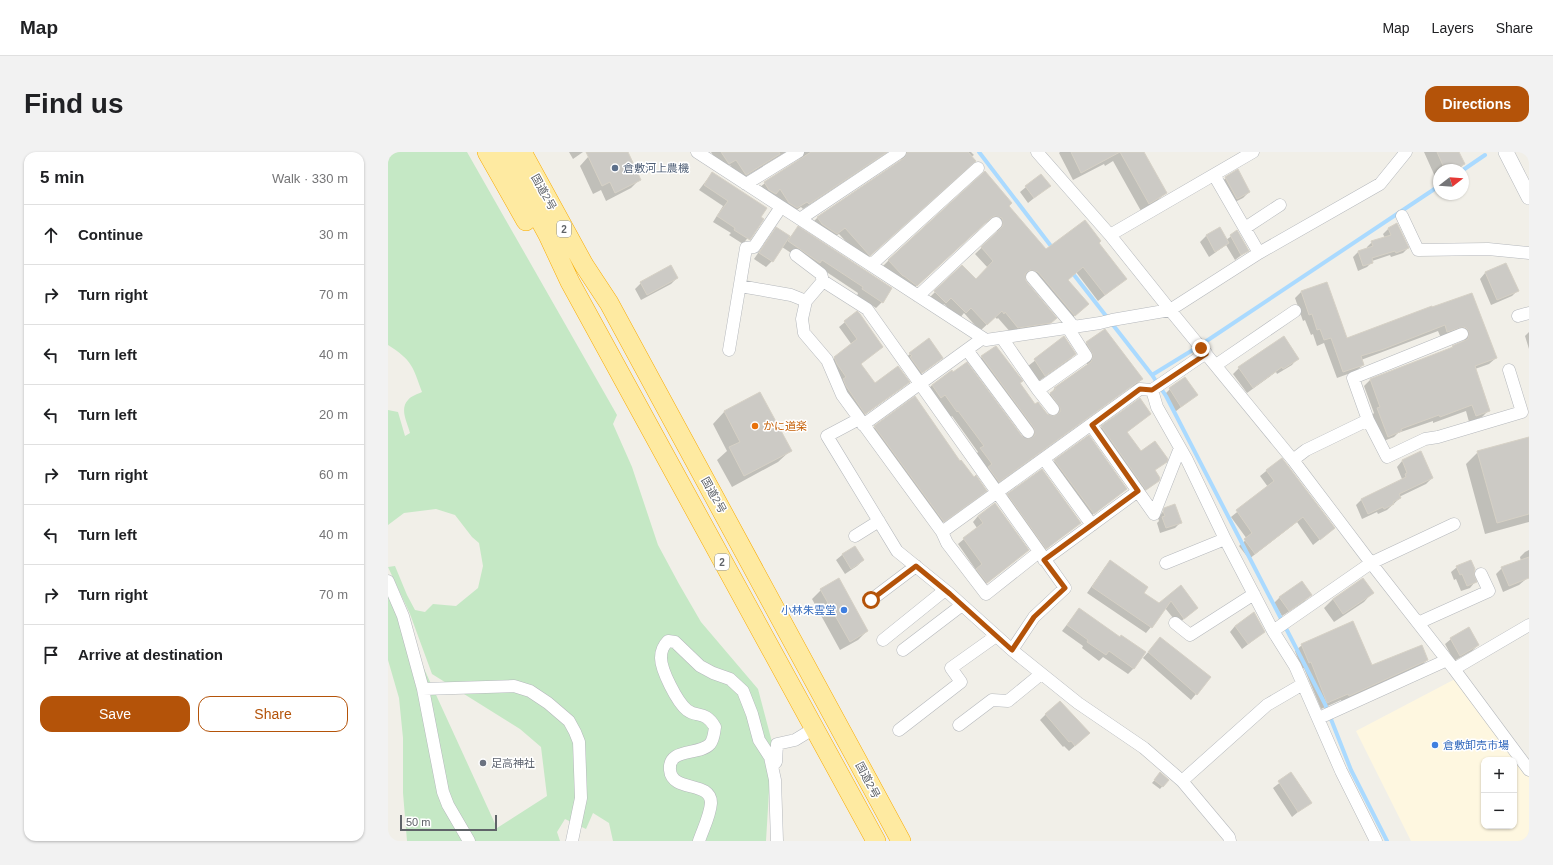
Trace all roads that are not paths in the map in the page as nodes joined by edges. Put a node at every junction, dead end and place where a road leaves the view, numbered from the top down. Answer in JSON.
{"nodes":[{"id":1,"x":487,"y":152,"type":"edge"},
{"id":2,"x":503,"y":152,"type":"edge"},
{"id":3,"x":522,"y":152,"type":"edge"},
{"id":4,"x":537,"y":152,"type":"edge"},
{"id":5,"x":697,"y":152,"type":"edge"},
{"id":6,"x":798,"y":152,"type":"edge"},
{"id":7,"x":900,"y":152,"type":"edge"},
{"id":8,"x":1037,"y":152,"type":"edge"},
{"id":9,"x":1253,"y":152,"type":"edge"},
{"id":10,"x":1406,"y":152,"type":"edge"},
{"id":11,"x":1506,"y":152,"type":"edge"},
{"id":12,"x":978,"y":168,"type":"dead end"},
{"id":13,"x":1214,"y":174,"type":"junction"},
{"id":14,"x":746,"y":184,"type":"junction"},
{"id":15,"x":1529,"y":197,"type":"edge"},
{"id":16,"x":1280,"y":205,"type":"dead end"},
{"id":17,"x":781,"y":207,"type":"junction"},
{"id":18,"x":1402,"y":216,"type":"dead end"},
{"id":19,"x":800,"y":219,"type":"junction"},
{"id":20,"x":996,"y":223,"type":"dead end"},
{"id":21,"x":1245,"y":228,"type":"junction"},
{"id":22,"x":1110,"y":234,"type":"junction"},
{"id":23,"x":1259,"y":252,"type":"junction"},
{"id":24,"x":1529,"y":253,"type":"edge"},
{"id":25,"x":796,"y":255,"type":"dead end"},
{"id":26,"x":872,"y":266,"type":"junction"},
{"id":27,"x":1032,"y":278,"type":"dead end"},
{"id":28,"x":823,"y":281,"type":"junction"},
{"id":29,"x":570,"y":282,"type":"junction"},
{"id":30,"x":740,"y":286,"type":"junction"},
{"id":31,"x":918,"y":296,"type":"junction"},
{"id":32,"x":806,"y":301,"type":"junction"},
{"id":33,"x":609,"y":303,"type":"junction"},
{"id":34,"x":1170,"y":310,"type":"junction"},
{"id":35,"x":1295,"y":311,"type":"dead end"},
{"id":36,"x":1071,"y":328,"type":"junction"},
{"id":37,"x":1462,"y":334,"type":"dead end"},
{"id":38,"x":983,"y":338,"type":"junction"},
{"id":39,"x":1002,"y":338,"type":"junction"},
{"id":40,"x":1202,"y":348,"type":"junction"},
{"id":41,"x":729,"y":350,"type":"dead end"},
{"id":42,"x":967,"y":350,"type":"junction"},
{"id":43,"x":1216,"y":366,"type":"junction"},
{"id":44,"x":1509,"y":370,"type":"dead end"},
{"id":45,"x":919,"y":384,"type":"junction"},
{"id":46,"x":1038,"y":390,"type":"junction"},
{"id":47,"x":1152,"y":390,"type":"junction"},
{"id":48,"x":1053,"y":409,"type":"dead end"},
{"id":49,"x":1368,"y":420,"type":"junction"},
{"id":50,"x":861,"y":422,"type":"junction"},
{"id":51,"x":1092,"y":425,"type":"junction"},
{"id":52,"x":1028,"y":432,"type":"dead end"},
{"id":53,"x":1180,"y":448,"type":"junction"},
{"id":54,"x":1044,"y":459,"type":"junction"},
{"id":55,"x":1293,"y":460,"type":"junction"},
{"id":56,"x":1138,"y":491,"type":"junction"},
{"id":57,"x":997,"y":493,"type":"junction"},
{"id":58,"x":879,"y":521,"type":"junction"},
{"id":59,"x":1454,"y":524,"type":"dead end"},
{"id":60,"x":1092,"y":525,"type":"junction"},
{"id":61,"x":942,"y":532,"type":"junction"},
{"id":62,"x":855,"y":536,"type":"dead end"},
{"id":63,"x":1225,"y":539,"type":"junction"},
{"id":64,"x":1042,"y":556,"type":"junction"},
{"id":65,"x":1166,"y":563,"type":"dead end"},
{"id":66,"x":1371,"y":563,"type":"junction"},
{"id":67,"x":916,"y":566,"type":"junction"},
{"id":68,"x":1481,"y":574,"type":"dead end"},
{"id":69,"x":388,"y":581,"type":"edge"},
{"id":70,"x":945,"y":590,"type":"junction"},
{"id":71,"x":1254,"y":594,"type":"junction"},
{"id":72,"x":871,"y":600,"type":"dead end"},
{"id":73,"x":962,"y":605,"type":"junction"},
{"id":74,"x":1418,"y":623,"type":"junction"},
{"id":75,"x":1175,"y":624,"type":"dead end"},
{"id":76,"x":1529,"y":624,"type":"edge"},
{"id":77,"x":1273,"y":631,"type":"junction"},
{"id":78,"x":996,"y":636,"type":"junction"},
{"id":79,"x":883,"y":640,"type":"dead end"},
{"id":80,"x":903,"y":650,"type":"dead end"},
{"id":81,"x":1012,"y":650,"type":"junction"},
{"id":82,"x":1451,"y":665,"type":"junction"},
{"id":83,"x":1042,"y":674,"type":"junction"},
{"id":84,"x":1303,"y":684,"type":"junction"},
{"id":85,"x":423,"y":689,"type":"junction"},
{"id":86,"x":1319,"y":718,"type":"junction"},
{"id":87,"x":959,"y":725,"type":"dead end"},
{"id":88,"x":813,"y":728,"type":"junction"},
{"id":89,"x":899,"y":730,"type":"dead end"},
{"id":90,"x":772,"y":766,"type":"junction"},
{"id":91,"x":1529,"y":770,"type":"edge"},
{"id":92,"x":1182,"y":781,"type":"junction"},
{"id":93,"x":1226,"y":840,"type":"edge"},
{"id":94,"x":469,"y":841,"type":"edge"},
{"id":95,"x":572,"y":841,"type":"edge"},
{"id":96,"x":699,"y":841,"type":"edge"},
{"id":97,"x":777,"y":841,"type":"edge"},
{"id":98,"x":876,"y":841,"type":"edge"},
{"id":99,"x":903,"y":841,"type":"edge"},
{"id":100,"x":1376,"y":841,"type":"edge"}],
"edges":[{"from":1,"to":29,"type":"highway"},
{"from":2,"to":29,"type":"highway","name":"国道2号","number":"2"},
{"from":3,"to":33,"type":"highway","name":"国道2号","number":"2"},
{"from":4,"to":33,"type":"highway"},
{"from":5,"to":14,"type":"street"},
{"from":6,"to":14,"type":"street"},
{"from":7,"to":19,"type":"street"},
{"from":8,"to":22,"type":"street"},
{"from":9,"to":13,"type":"street"},
{"from":10,"to":23,"type":"street"},
{"from":11,"to":15,"type":"street"},
{"from":12,"to":26,"type":"street"},
{"from":13,"to":21,"type":"street"},
{"from":13,"to":22,"type":"street"},
{"from":14,"to":17,"type":"street"},
{"from":16,"to":21,"type":"street"},
{"from":17,"to":19,"type":"street"},
{"from":17,"to":30,"type":"street"},
{"from":18,"to":24,"type":"street"},
{"from":19,"to":26,"type":"street"},
{"from":20,"to":31,"type":"street"},
{"from":21,"to":23,"type":"street"},
{"from":22,"to":34,"type":"street"},
{"from":23,"to":34,"type":"street"},
{"from":25,"to":28,"type":"street"},
{"from":26,"to":31,"type":"street"},
{"from":27,"to":36,"type":"street"},
{"from":28,"to":32,"type":"street"},
{"from":28,"to":45,"type":"street"},
{"from":29,"to":88,"type":"highway","name":"国道2号","number":"2"},
{"from":30,"to":32,"type":"street"},
{"from":30,"to":41,"type":"street"},
{"from":31,"to":38,"type":"street"},
{"from":32,"to":50,"type":"street"},
{"from":33,"to":99,"type":"highway","name":"国道2号","number":"2"},
{"from":34,"to":36,"type":"street"},
{"from":34,"to":40,"type":"street"},
{"from":35,"to":43,"type":"street"},
{"from":36,"to":39,"type":"street"},
{"from":36,"to":46,"type":"street"},
{"from":37,"to":49,"type":"street"},
{"from":38,"to":39,"type":"street"},
{"from":38,"to":42,"type":"street"},
{"from":39,"to":46,"type":"street"},
{"from":40,"to":43,"type":"street"},
{"from":40,"to":47,"type":"street"},
{"from":42,"to":45,"type":"street"},
{"from":42,"to":52,"type":"street"},
{"from":43,"to":55,"type":"street"},
{"from":44,"to":49,"type":"street"},
{"from":45,"to":50,"type":"street"},
{"from":45,"to":57,"type":"street"},
{"from":46,"to":48,"type":"street"},
{"from":47,"to":51,"type":"street"},
{"from":47,"to":53,"type":"street"},
{"from":49,"to":55,"type":"street"},
{"from":50,"to":58,"type":"street"},
{"from":50,"to":61,"type":"street"},
{"from":51,"to":54,"type":"street"},
{"from":51,"to":56,"type":"street"},
{"from":53,"to":56,"type":"street"},
{"from":53,"to":63,"type":"street"},
{"from":54,"to":57,"type":"street"},
{"from":54,"to":60,"type":"street"},
{"from":55,"to":66,"type":"street"},
{"from":56,"to":60,"type":"street"},
{"from":57,"to":61,"type":"street"},
{"from":57,"to":64,"type":"street"},
{"from":58,"to":62,"type":"street"},
{"from":58,"to":67,"type":"street"},
{"from":59,"to":66,"type":"street"},
{"from":60,"to":64,"type":"street"},
{"from":61,"to":64,"type":"street"},
{"from":63,"to":65,"type":"street"},
{"from":63,"to":71,"type":"street"},
{"from":64,"to":81,"type":"street"},
{"from":66,"to":74,"type":"street"},
{"from":66,"to":77,"type":"street"},
{"from":67,"to":70,"type":"street"},
{"from":67,"to":72,"type":"street"},
{"from":68,"to":74,"type":"street"},
{"from":69,"to":85,"type":"street"},
{"from":70,"to":73,"type":"street"},
{"from":70,"to":79,"type":"street"},
{"from":71,"to":75,"type":"street"},
{"from":71,"to":77,"type":"street"},
{"from":73,"to":78,"type":"street"},
{"from":73,"to":80,"type":"street"},
{"from":74,"to":82,"type":"street"},
{"from":76,"to":82,"type":"street"},
{"from":77,"to":84,"type":"street"},
{"from":78,"to":81,"type":"street"},
{"from":78,"to":89,"type":"street"},
{"from":81,"to":83,"type":"street"},
{"from":82,"to":86,"type":"street"},
{"from":82,"to":91,"type":"street"},
{"from":83,"to":87,"type":"street"},
{"from":83,"to":92,"type":"street"},
{"from":84,"to":86,"type":"street"},
{"from":84,"to":92,"type":"street"},
{"from":85,"to":94,"type":"street"},
{"from":85,"to":95,"type":"street"},
{"from":86,"to":100,"type":"street"},
{"from":88,"to":90,"type":"street"},
{"from":88,"to":98,"type":"highway","name":"国道2号","number":"2"},
{"from":90,"to":96,"type":"street"},
{"from":90,"to":97,"type":"street"},
{"from":92,"to":93,"type":"street"}]}
